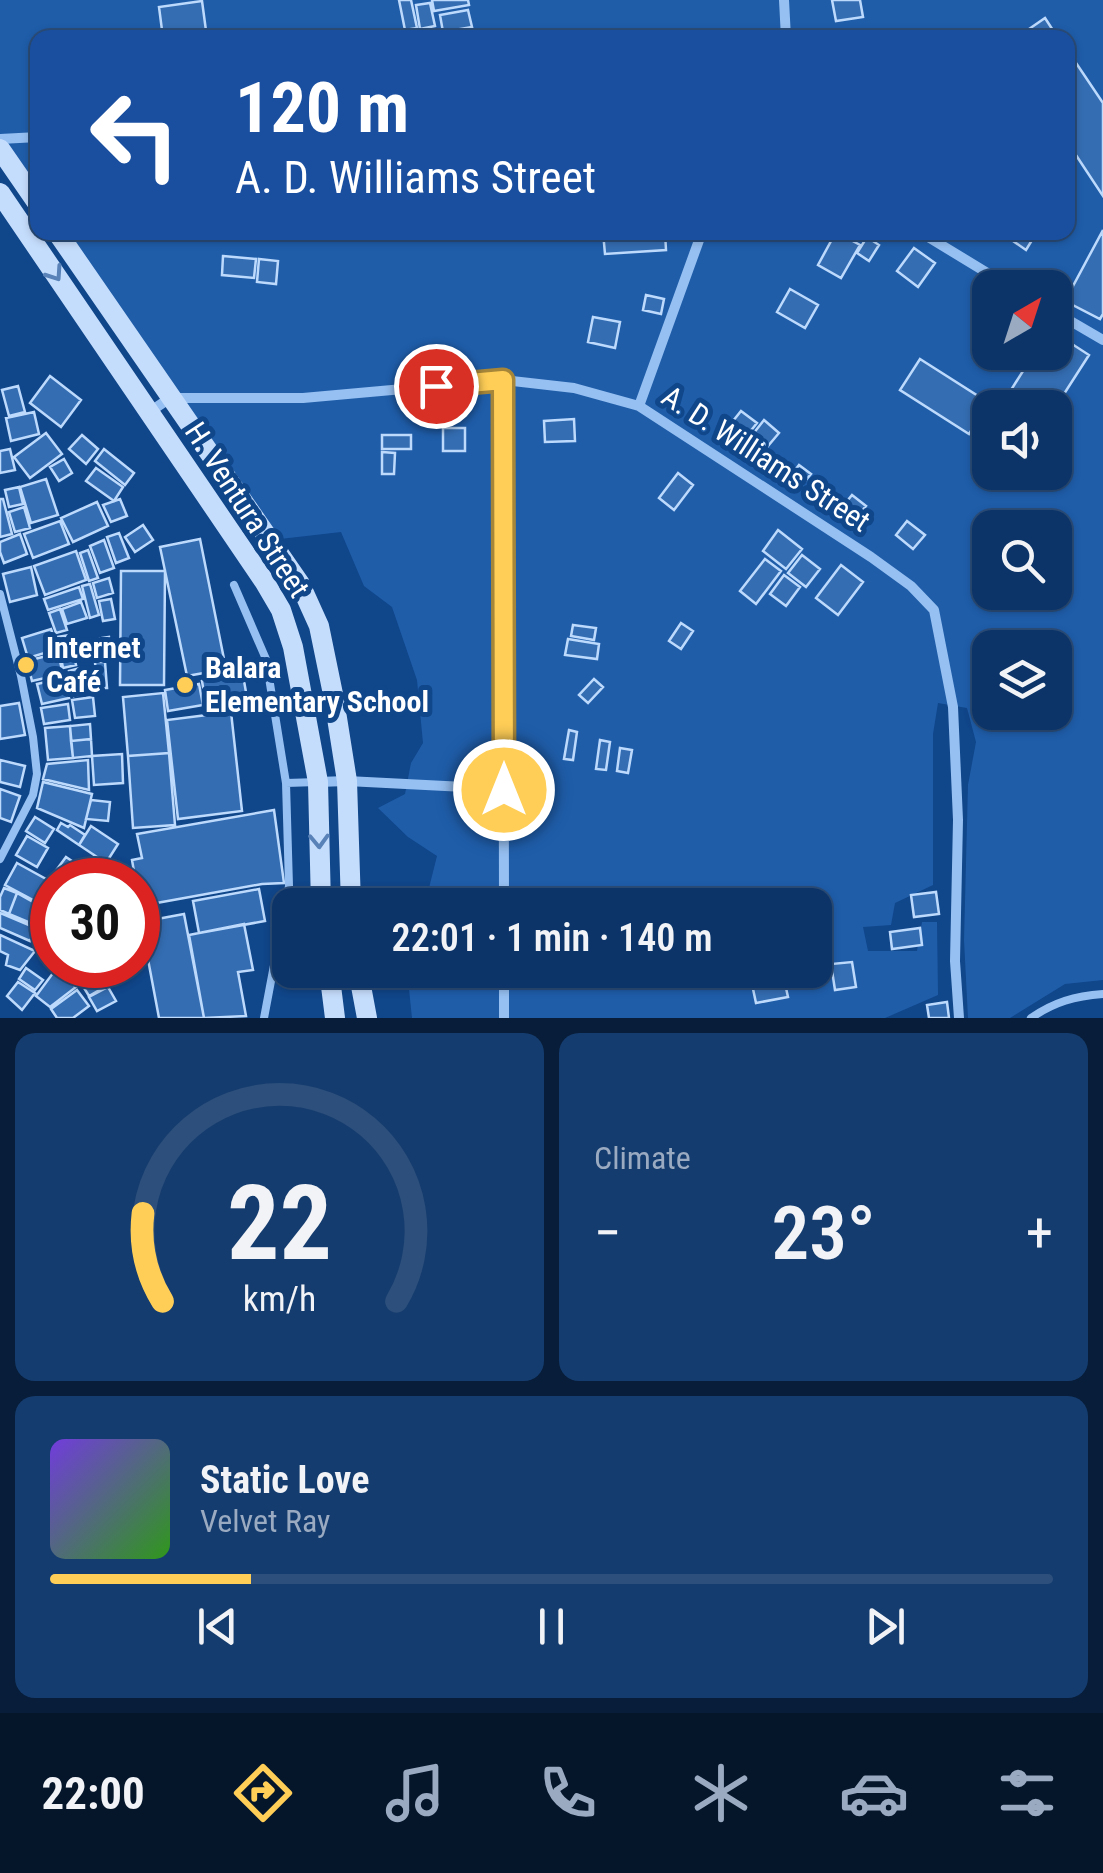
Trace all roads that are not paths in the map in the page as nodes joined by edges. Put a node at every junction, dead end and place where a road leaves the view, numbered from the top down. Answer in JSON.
{"nodes":[{"id":1,"x":784,"y":0,"type":"edge"},
{"id":2,"x":786,"y":30,"type":"edge"},
{"id":3,"x":30,"y":137,"type":"edge"},
{"id":4,"x":0,"y":139,"type":"edge"},
{"id":5,"x":0,"y":149,"type":"edge"},
{"id":6,"x":30,"y":192,"type":"edge"},
{"id":7,"x":0,"y":193,"type":"edge"},
{"id":8,"x":30,"y":238,"type":"edge"},
{"id":9,"x":32,"y":240,"type":"edge"},
{"id":10,"x":62,"y":240,"type":"edge"},
{"id":11,"x":699,"y":240,"type":"edge"},
{"id":12,"x":933,"y":240,"type":"edge"},
{"id":13,"x":982,"y":270,"type":"edge"},
{"id":14,"x":1072,"y":322,"type":"edge"},
{"id":15,"x":1103,"y":340,"type":"edge"},
{"id":16,"x":503,"y":380,"type":"junction"},
{"id":17,"x":170,"y":398,"type":"junction"},
{"id":18,"x":640,"y":406,"type":"junction"},
{"id":19,"x":148,"y":413,"type":"junction"},
{"id":20,"x":234,"y":585,"type":"dead end"},
{"id":21,"x":0,"y":594,"type":"edge"},
{"id":22,"x":347,"y":780,"type":"junction"},
{"id":23,"x":318,"y":782,"type":"junction"},
{"id":24,"x":286,"y":783,"type":"junction"},
{"id":25,"x":504,"y":790,"type":"junction"},
{"id":26,"x":0,"y":859,"type":"edge"},
{"id":27,"x":321,"y":888,"type":"edge"},
{"id":28,"x":350,"y":888,"type":"edge"},
{"id":29,"x":504,"y":888,"type":"edge"},
{"id":30,"x":331,"y":988,"type":"edge"},
{"id":31,"x":361,"y":988,"type":"edge"},
{"id":32,"x":504,"y":988,"type":"edge"},
{"id":33,"x":1103,"y":994,"type":"edge"},
{"id":34,"x":264,"y":1018,"type":"edge"},
{"id":35,"x":335,"y":1018,"type":"edge"},
{"id":36,"x":367,"y":1018,"type":"edge"},
{"id":37,"x":504,"y":1018,"type":"edge"},
{"id":38,"x":959,"y":1018,"type":"edge"},
{"id":39,"x":1031,"y":1018,"type":"edge"}],
"edges":[{"from":1,"to":2,"type":"street"},
{"from":3,"to":4,"type":"street"},
{"from":5,"to":6,"type":"street"},
{"from":7,"to":8,"type":"street","name":"H. Ventura Street","one_way":true},
{"from":9,"to":19,"type":"street","name":"H. Ventura Street","one_way":true},
{"from":10,"to":17,"type":"street","name":"H. Ventura Street"},
{"from":11,"to":18,"type":"street"},
{"from":12,"to":13,"type":"street"},
{"from":14,"to":15,"type":"street"},
{"from":16,"to":17,"type":"street","name":"A. D. Williams Street"},
{"from":16,"to":18,"type":"street","name":"A. D. Williams Street"},
{"from":16,"to":25,"type":"street"},
{"from":17,"to":19,"type":"street"},
{"from":17,"to":22,"type":"street","name":"H. Ventura Street"},
{"from":18,"to":38,"type":"street","name":"A. D. Williams Street"},
{"from":19,"to":23,"type":"street","name":"H. Ventura Street"},
{"from":20,"to":24,"type":"lane","name":"H. Ventura Street"},
{"from":21,"to":26,"type":"lane"},
{"from":22,"to":23,"type":"street"},
{"from":22,"to":25,"type":"street"},
{"from":22,"to":28,"type":"street","name":"H. Ventura Street"},
{"from":23,"to":24,"type":"lane"},
{"from":23,"to":27,"type":"street","name":"H. Ventura Street","one_way":true},
{"from":24,"to":34,"type":"lane","name":"H. Ventura Street"},
{"from":25,"to":29,"type":"street"},
{"from":30,"to":35,"type":"street"},
{"from":31,"to":36,"type":"street"},
{"from":32,"to":37,"type":"street"},
{"from":33,"to":39,"type":"lane"}]}
